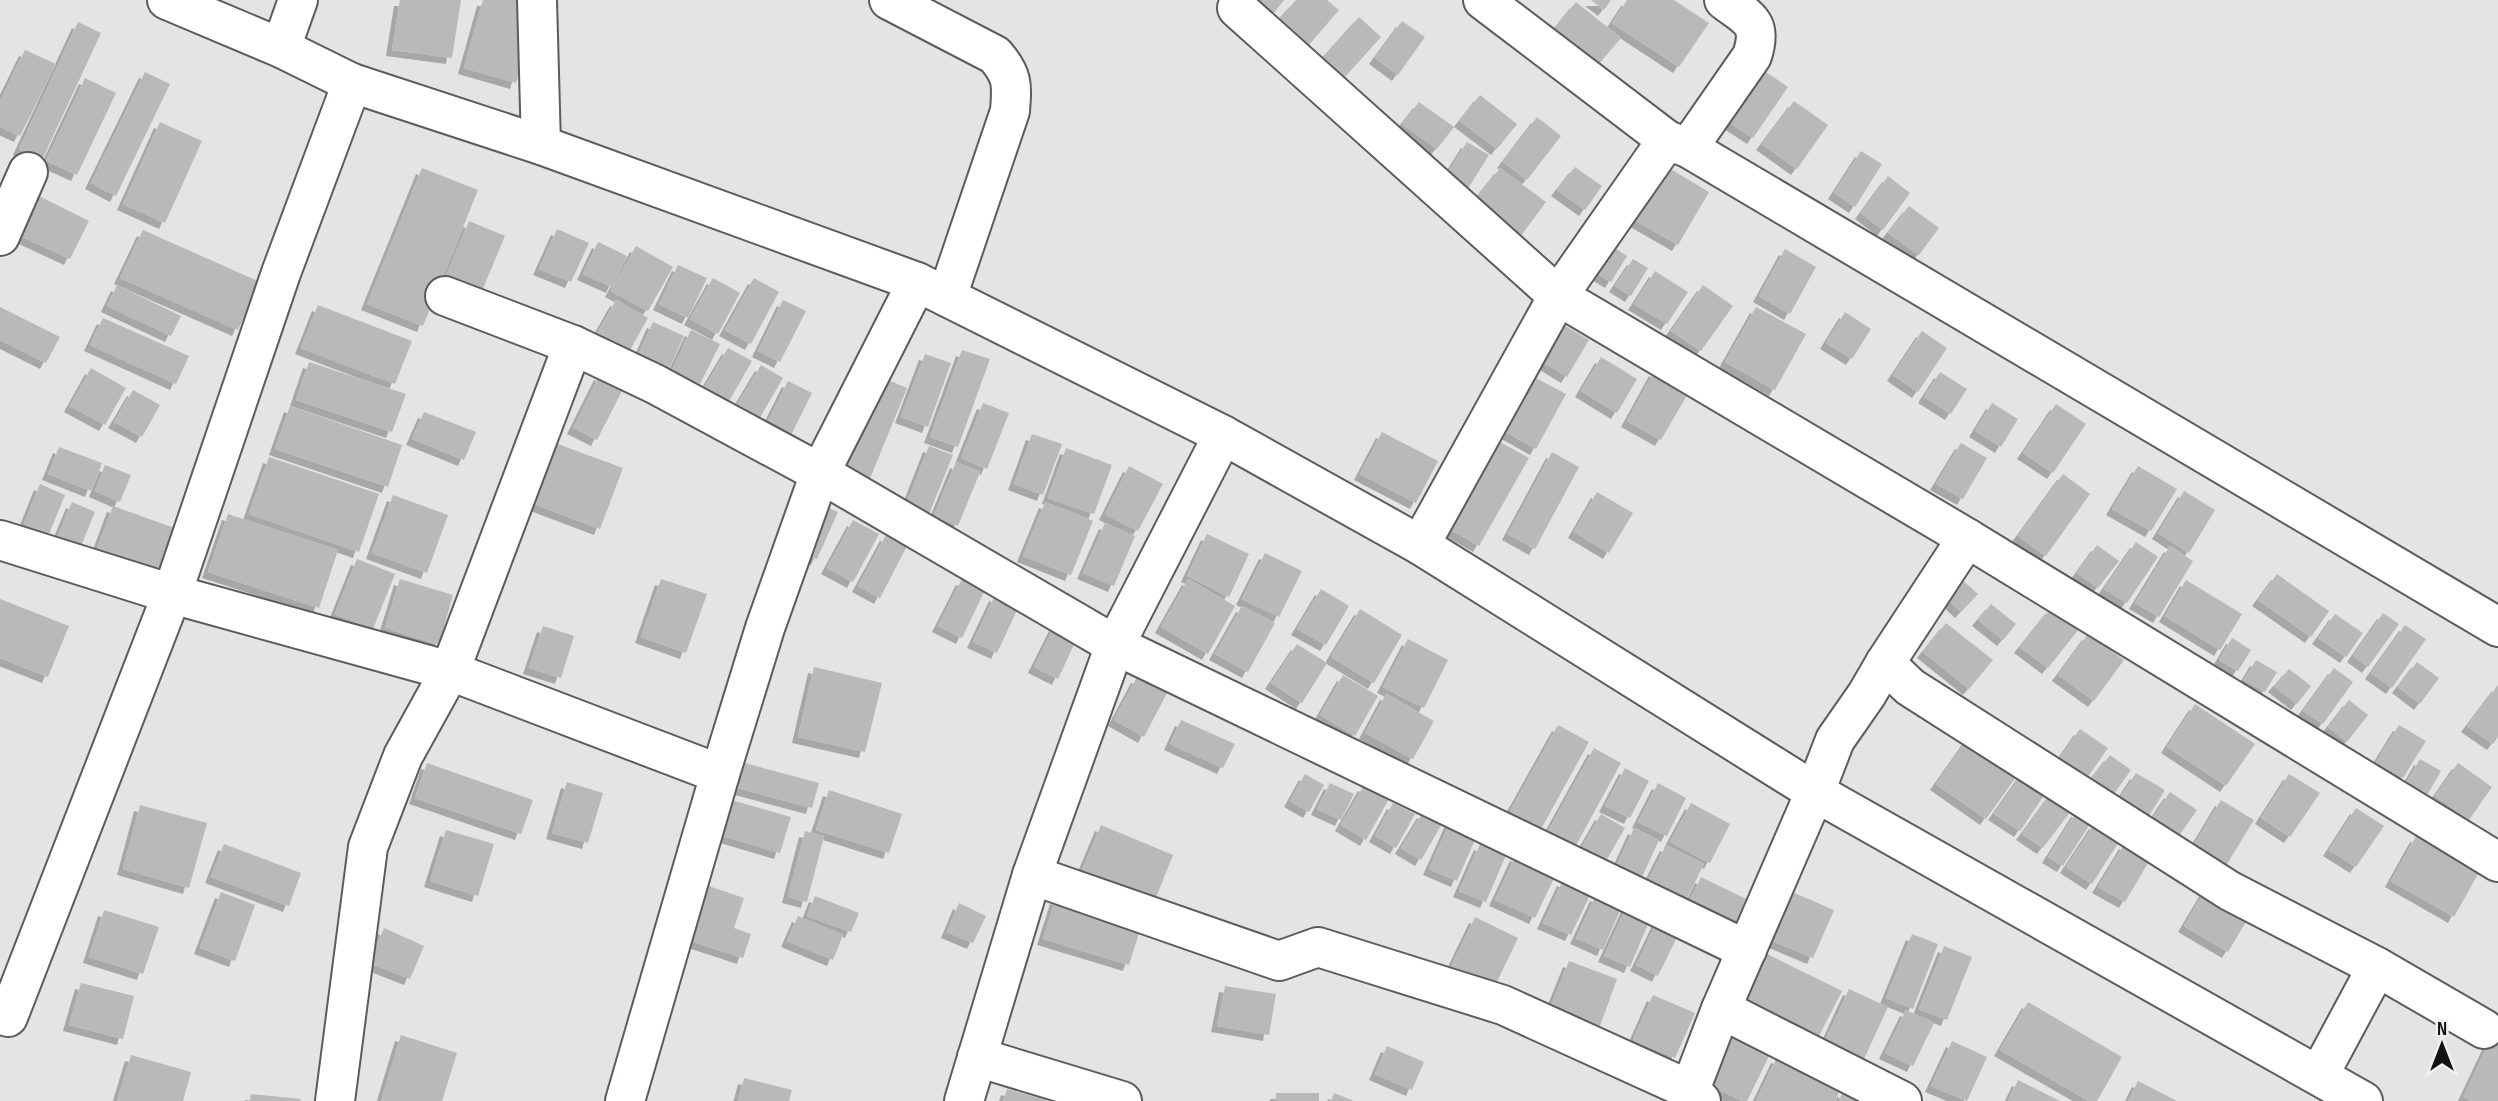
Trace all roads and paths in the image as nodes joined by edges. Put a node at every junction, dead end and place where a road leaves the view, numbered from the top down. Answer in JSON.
{"nodes":[{"id":1,"x":167,"y":0,"type":"edge"},
{"id":2,"x":298,"y":0,"type":"edge"},
{"id":3,"x":537,"y":0,"type":"edge"},
{"id":4,"x":889,"y":0,"type":"edge"},
{"id":5,"x":1483,"y":0,"type":"edge"},
{"id":6,"x":1724,"y":0,"type":"edge"},
{"id":7,"x":1237,"y":8,"type":"dead end"},
{"id":8,"x":281,"y":48,"type":"junction"},
{"id":9,"x":352,"y":83,"type":"junction"},
{"id":10,"x":1677,"y":144,"type":"junction"},
{"id":11,"x":541,"y":145,"type":"junction"},
{"id":12,"x":28,"y":172,"type":"dead end"},
{"id":13,"x":0,"y":236,"type":"edge"},
{"id":14,"x":932,"y":290,"type":"junction"},
{"id":15,"x":446,"y":296,"type":"dead end"},
{"id":16,"x":1558,"y":296,"type":"junction"},
{"id":17,"x":573,"y":345,"type":"junction"},
{"id":18,"x":1223,"y":435,"type":"junction"},
{"id":19,"x":820,"y":473,"type":"junction"},
{"id":20,"x":1967,"y":538,"type":"junction"},
{"id":21,"x":0,"y":540,"type":"edge"},
{"id":22,"x":1420,"y":545,"type":"junction"},
{"id":23,"x":172,"y":594,"type":"junction"},
{"id":24,"x":2498,"y":627,"type":"edge"},
{"id":25,"x":1115,"y":645,"type":"junction"},
{"id":26,"x":1885,"y":663,"type":"junction"},
{"id":27,"x":450,"y":671,"type":"junction"},
{"id":28,"x":720,"y":774,"type":"junction"},
{"id":29,"x":1815,"y":792,"type":"junction"},
{"id":30,"x":2498,"y":863,"type":"edge"},
{"id":31,"x":1032,"y":875,"type":"junction"},
{"id":32,"x":1747,"y":950,"type":"junction"},
{"id":33,"x":2377,"y":967,"type":"junction"},
{"id":34,"x":1721,"y":1009,"type":"junction"},
{"id":35,"x":3,"y":1025,"type":"edge"},
{"id":36,"x":2484,"y":1029,"type":"dead end"},
{"id":37,"x":977,"y":1056,"type":"junction"},
{"id":38,"x":2319,"y":1075,"type":"junction"},
{"id":39,"x":1695,"y":1096,"type":"edge"},
{"id":40,"x":335,"y":1101,"type":"edge"},
{"id":41,"x":625,"y":1101,"type":"edge"},
{"id":42,"x":964,"y":1101,"type":"edge"},
{"id":43,"x":1122,"y":1101,"type":"edge"},
{"id":44,"x":1902,"y":1101,"type":"edge"},
{"id":45,"x":2363,"y":1101,"type":"edge"}],
"edges":[{"from":1,"to":8,"type":"street"},
{"from":2,"to":8,"type":"street"},
{"from":3,"to":11,"type":"street"},
{"from":4,"to":14,"type":"street"},
{"from":5,"to":10,"type":"street"},
{"from":6,"to":10,"type":"street"},
{"from":7,"to":16,"type":"street"},
{"from":8,"to":9,"type":"street"},
{"from":9,"to":11,"type":"street"},
{"from":9,"to":23,"type":"street"},
{"from":10,"to":16,"type":"street"},
{"from":10,"to":24,"type":"street"},
{"from":11,"to":14,"type":"street"},
{"from":12,"to":13,"type":"street"},
{"from":14,"to":18,"type":"street"},
{"from":14,"to":19,"type":"street"},
{"from":15,"to":17,"type":"street"},
{"from":16,"to":20,"type":"street"},
{"from":16,"to":22,"type":"street"},
{"from":17,"to":19,"type":"street"},
{"from":17,"to":27,"type":"street"},
{"from":18,"to":22,"type":"street"},
{"from":18,"to":25,"type":"street"},
{"from":19,"to":25,"type":"street"},
{"from":19,"to":28,"type":"street"},
{"from":20,"to":26,"type":"street"},
{"from":20,"to":30,"type":"street"},
{"from":21,"to":23,"type":"street"},
{"from":22,"to":29,"type":"street"},
{"from":23,"to":27,"type":"street"},
{"from":23,"to":35,"type":"street"},
{"from":25,"to":31,"type":"street"},
{"from":25,"to":32,"type":"street"},
{"from":26,"to":29,"type":"street"},
{"from":26,"to":33,"type":"street"},
{"from":27,"to":28,"type":"street"},
{"from":27,"to":40,"type":"street"},
{"from":28,"to":41,"type":"street"},
{"from":29,"to":32,"type":"street"},
{"from":29,"to":38,"type":"street"},
{"from":31,"to":37,"type":"street"},
{"from":31,"to":39,"type":"street"},
{"from":32,"to":34,"type":"street"},
{"from":33,"to":36,"type":"street"},
{"from":33,"to":38,"type":"street"},
{"from":34,"to":39,"type":"street"},
{"from":34,"to":44,"type":"street"},
{"from":37,"to":42,"type":"street"},
{"from":37,"to":43,"type":"street"},
{"from":38,"to":45,"type":"street"}]}
